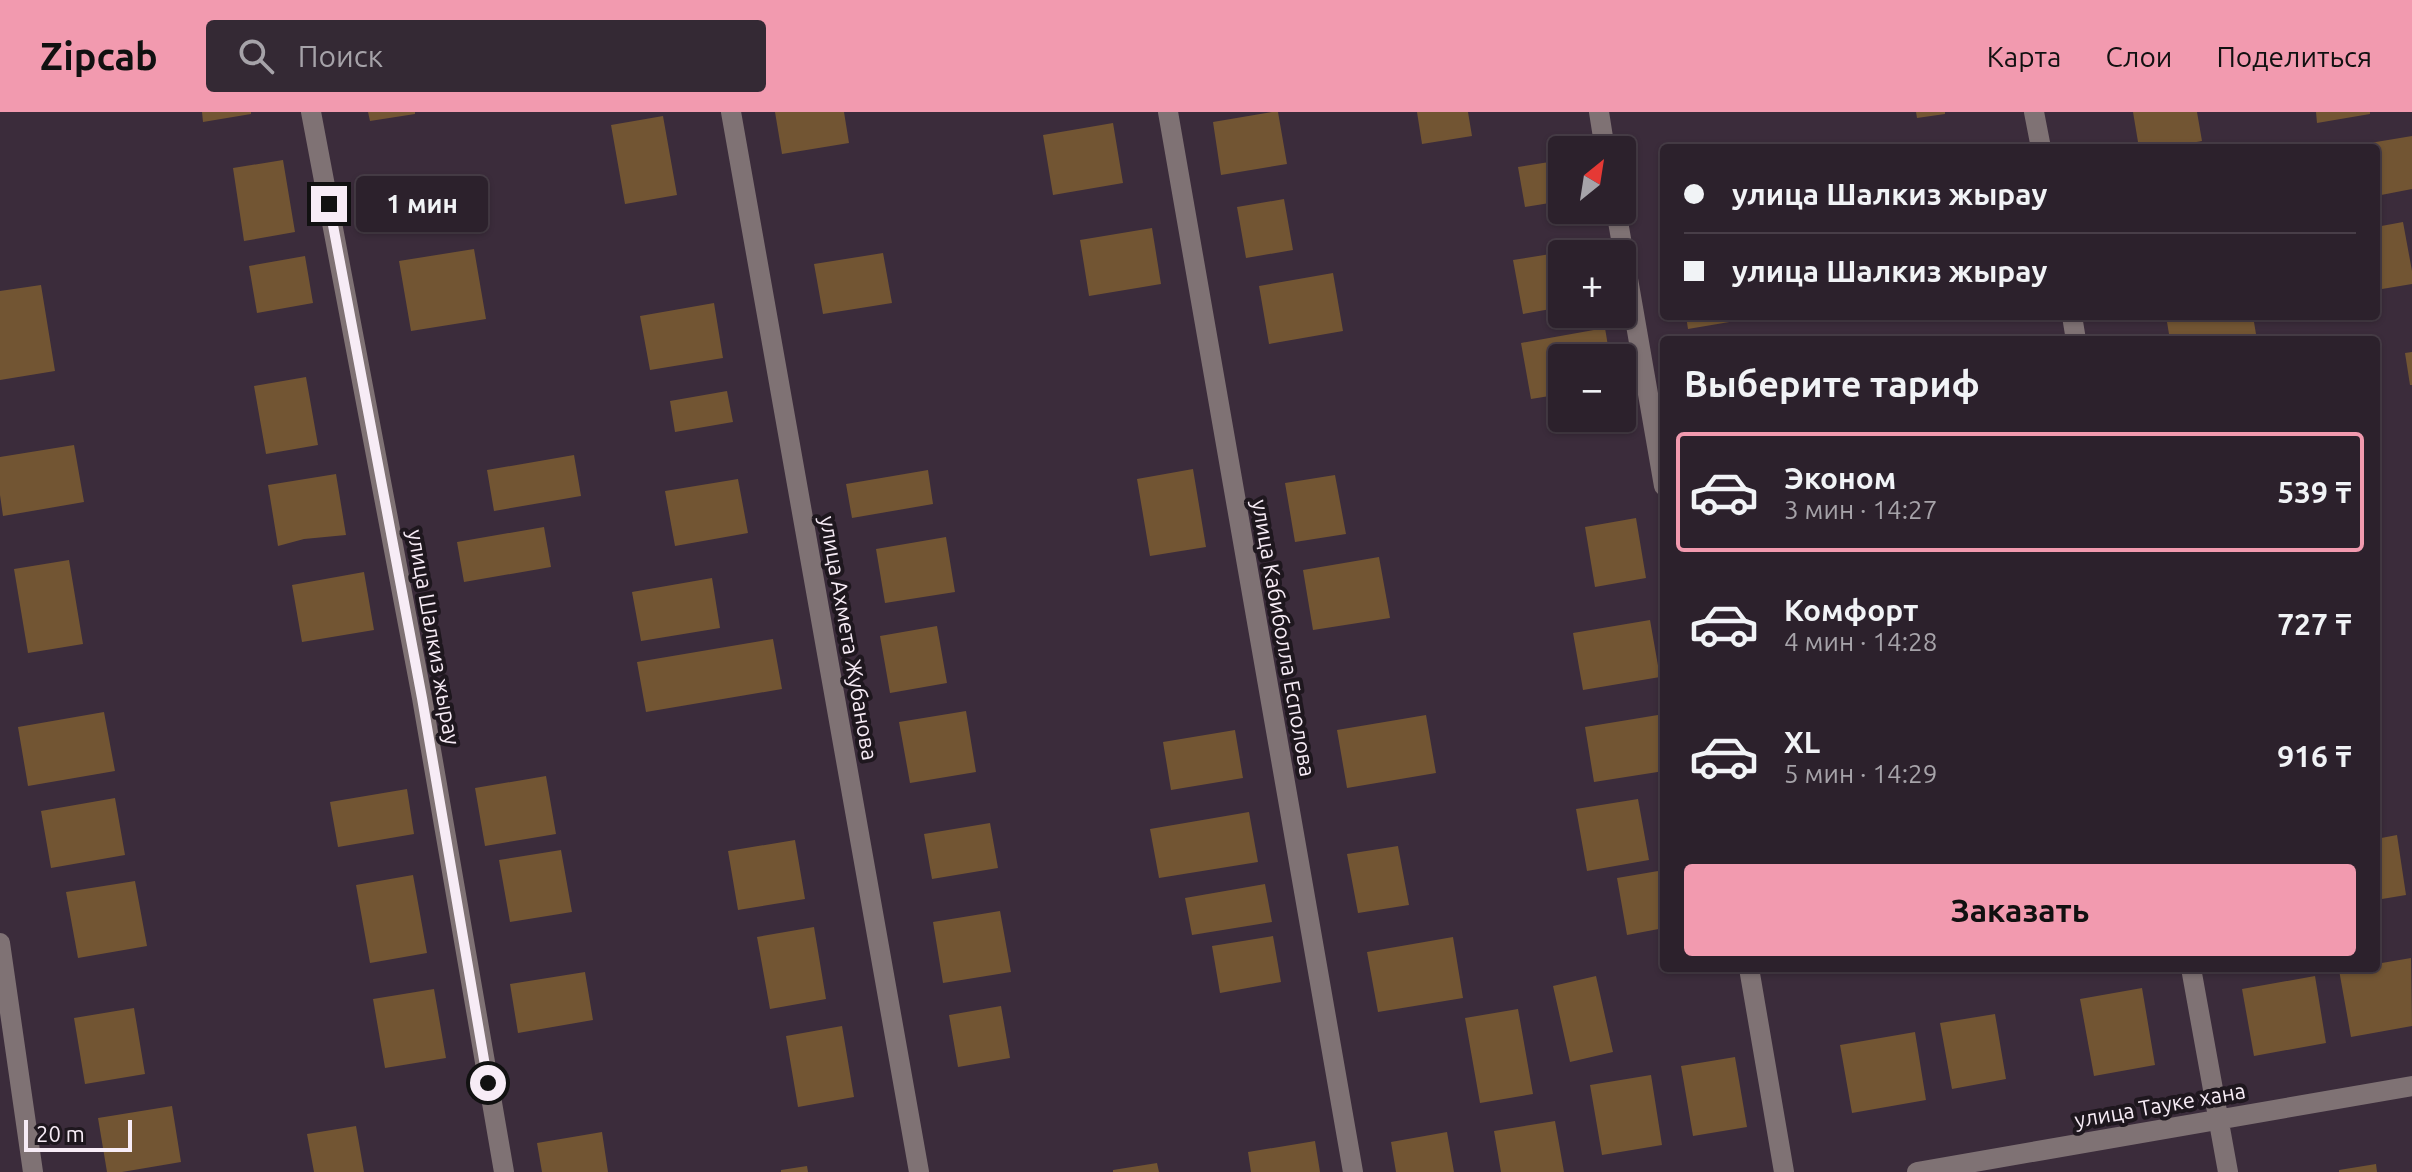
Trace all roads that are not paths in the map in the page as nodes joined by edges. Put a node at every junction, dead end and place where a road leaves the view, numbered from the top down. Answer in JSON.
{"nodes":[{"id":1,"x":311,"y":112,"type":"edge"},
{"id":2,"x":731,"y":112,"type":"edge"},
{"id":3,"x":1168,"y":112,"type":"edge"},
{"id":4,"x":1599,"y":112,"type":"edge"},
{"id":5,"x":2034,"y":112,"type":"edge"},
{"id":6,"x":1603,"y":136,"type":"edge"},
{"id":7,"x":2040,"y":144,"type":"edge"},
{"id":8,"x":1618,"y":224,"type":"edge"},
{"id":9,"x":1660,"y":463,"type":"edge"},
{"id":10,"x":0,"y":943,"type":"edge"},
{"id":11,"x":1750,"y":972,"type":"edge"},
{"id":12,"x":2192,"y":972,"type":"edge"},
{"id":13,"x":2412,"y":1086,"type":"edge"},
{"id":14,"x":2219,"y":1118,"type":"junction"},
{"id":15,"x":33,"y":1172,"type":"edge"},
{"id":16,"x":504,"y":1172,"type":"edge"},
{"id":17,"x":919,"y":1172,"type":"edge"},
{"id":18,"x":1353,"y":1172,"type":"edge"},
{"id":19,"x":1784,"y":1172,"type":"edge"},
{"id":20,"x":1917,"y":1172,"type":"edge"},
{"id":21,"x":2228,"y":1172,"type":"edge"}],
"edges":[{"from":1,"to":16,"type":"street","name":"улица Шалкиз жырау"},
{"from":2,"to":17,"type":"street","name":"улица Ахмета Жубанова"},
{"from":3,"to":18,"type":"street","name":"улица Кабиболла Есполова"},
{"from":4,"to":6,"type":"street"},
{"from":5,"to":7,"type":"street"},
{"from":8,"to":9,"type":"street"},
{"from":10,"to":15,"type":"street"},
{"from":11,"to":19,"type":"street"},
{"from":12,"to":14,"type":"street"},
{"from":13,"to":14,"type":"street","name":"улица Тауке хана"},
{"from":14,"to":20,"type":"street","name":"улица Тауке хана"},
{"from":14,"to":21,"type":"street"}]}
